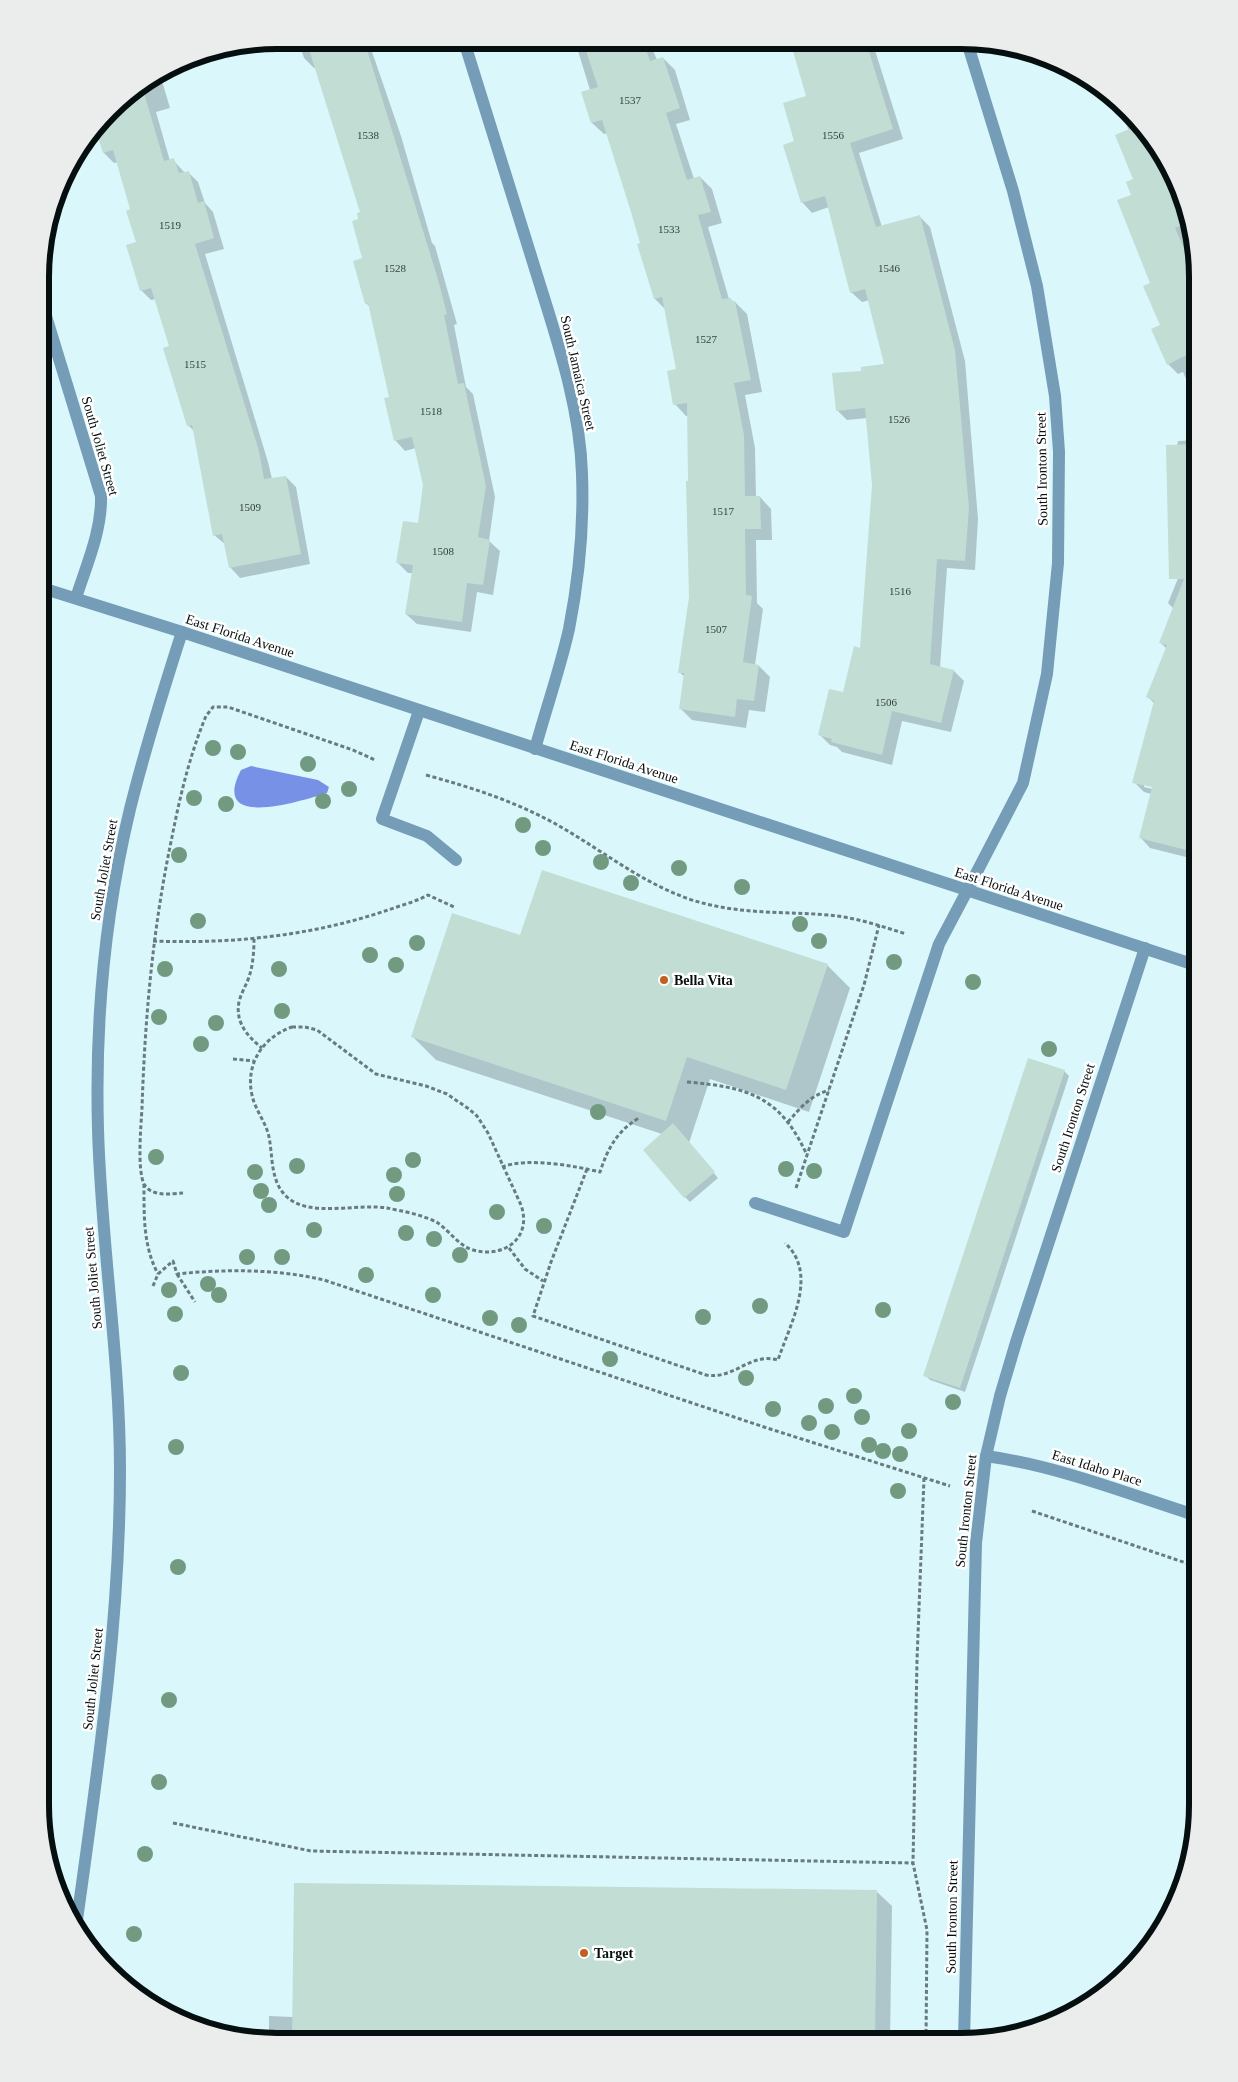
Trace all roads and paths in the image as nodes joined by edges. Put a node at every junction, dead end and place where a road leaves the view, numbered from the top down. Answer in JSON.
{"nodes":[{"id":1,"x":467,"y":49,"type":"edge"},
{"id":2,"x":969,"y":49,"type":"edge"},
{"id":3,"x":49,"y":326,"type":"edge"},
{"id":4,"x":49,"y":590,"type":"edge"},
{"id":5,"x":76,"y":598,"type":"junction"},
{"id":6,"x":182,"y":632,"type":"junction"},
{"id":7,"x":419,"y":711,"type":"junction"},
{"id":8,"x":534,"y":749,"type":"junction"},
{"id":9,"x":399,"y":768,"type":"junction"},
{"id":10,"x":456,"y":860,"type":"dead end"},
{"id":11,"x":966,"y":890,"type":"junction"},
{"id":12,"x":454,"y":907,"type":"dead end"},
{"id":13,"x":879,"y":925,"type":"junction"},
{"id":14,"x":906,"y":934,"type":"dead end"},
{"id":15,"x":254,"y":939,"type":"junction"},
{"id":16,"x":153,"y":941,"type":"junction"},
{"id":17,"x":1145,"y":948,"type":"junction"},
{"id":18,"x":1189,"y":963,"type":"edge"},
{"id":19,"x":262,"y":1048,"type":"junction"},
{"id":20,"x":233,"y":1059,"type":"dead end"},
{"id":21,"x":254,"y":1061,"type":"junction"},
{"id":22,"x":686,"y":1082,"type":"dead end"},
{"id":23,"x":829,"y":1090,"type":"junction"},
{"id":24,"x":639,"y":1118,"type":"dead end"},
{"id":25,"x":788,"y":1122,"type":"junction"},
{"id":26,"x":807,"y":1154,"type":"junction"},
{"id":27,"x":502,"y":1167,"type":"junction"},
{"id":28,"x":588,"y":1169,"type":"junction"},
{"id":29,"x":144,"y":1184,"type":"junction"},
{"id":30,"x":183,"y":1193,"type":"dead end"},
{"id":31,"x":755,"y":1203,"type":"dead end"},
{"id":32,"x":788,"y":1213,"type":"junction"},
{"id":33,"x":509,"y":1248,"type":"junction"},
{"id":34,"x":158,"y":1274,"type":"junction"},
{"id":35,"x":177,"y":1274,"type":"junction"},
{"id":36,"x":544,"y":1281,"type":"junction"},
{"id":37,"x":153,"y":1286,"type":"dead end"},
{"id":38,"x":195,"y":1302,"type":"dead end"},
{"id":39,"x":986,"y":1456,"type":"junction"},
{"id":40,"x":924,"y":1478,"type":"junction"},
{"id":41,"x":950,"y":1486,"type":"dead end"},
{"id":42,"x":1032,"y":1511,"type":"dead end"},
{"id":43,"x":1189,"y":1513,"type":"edge"},
{"id":44,"x":1189,"y":1564,"type":"edge"},
{"id":45,"x":173,"y":1823,"type":"dead end"},
{"id":46,"x":913,"y":1863,"type":"junction"},
{"id":47,"x":77,"y":1916,"type":"edge"},
{"id":48,"x":926,"y":2033,"type":"edge"},
{"id":49,"x":964,"y":2033,"type":"edge"}],
"edges":[{"from":1,"to":8,"type":"street","name":"South Jamaica Street"},
{"from":2,"to":11,"type":"street","name":"South Ironton Street"},
{"from":3,"to":5,"type":"street","name":"South Joliet Street"},
{"from":4,"to":5,"type":"street","name":"East Florida Avenue"},
{"from":5,"to":6,"type":"street","name":"East Florida Avenue"},
{"from":6,"to":7,"type":"street","name":"East Florida Avenue"},
{"from":6,"to":47,"type":"street","name":"South Joliet Street"},
{"from":7,"to":8,"type":"street","name":"East Florida Avenue"},
{"from":7,"to":9,"type":"street"},
{"from":8,"to":11,"type":"street","name":"East Florida Avenue"},
{"from":9,"to":10,"type":"street"},
{"from":9,"to":13,"type":"path"},
{"from":9,"to":16,"type":"path"},
{"from":11,"to":17,"type":"street","name":"East Florida Avenue"},
{"from":11,"to":32,"type":"street","name":"South Ironton Street"},
{"from":12,"to":15,"type":"path"},
{"from":13,"to":14,"type":"path"},
{"from":13,"to":23,"type":"path"},
{"from":15,"to":16,"type":"path"},
{"from":15,"to":19,"type":"path"},
{"from":16,"to":29,"type":"path"},
{"from":17,"to":18,"type":"street","name":"East Florida Avenue"},
{"from":17,"to":39,"type":"street","name":"South Ironton Street"},
{"from":19,"to":21,"type":"path"},
{"from":19,"to":27,"type":"path"},
{"from":20,"to":21,"type":"path"},
{"from":21,"to":33,"type":"path"},
{"from":22,"to":25,"type":"path"},
{"from":23,"to":25,"type":"path"},
{"from":23,"to":26,"type":"path"},
{"from":24,"to":28,"type":"path"},
{"from":25,"to":26,"type":"path"},
{"from":26,"to":32,"type":"path"},
{"from":27,"to":28,"type":"path"},
{"from":27,"to":33,"type":"path"},
{"from":28,"to":36,"type":"path"},
{"from":29,"to":30,"type":"path"},
{"from":29,"to":34,"type":"path"},
{"from":31,"to":32,"type":"street"},
{"from":32,"to":36,"type":"path"},
{"from":33,"to":36,"type":"path"},
{"from":34,"to":35,"type":"path"},
{"from":34,"to":37,"type":"path"},
{"from":35,"to":38,"type":"path"},
{"from":35,"to":40,"type":"path"},
{"from":39,"to":43,"type":"street","name":"East Idaho Place"},
{"from":39,"to":49,"type":"street","name":"South Ironton Street"},
{"from":40,"to":41,"type":"path"},
{"from":40,"to":46,"type":"path"},
{"from":42,"to":44,"type":"path"},
{"from":45,"to":46,"type":"path"},
{"from":46,"to":48,"type":"path"}]}
